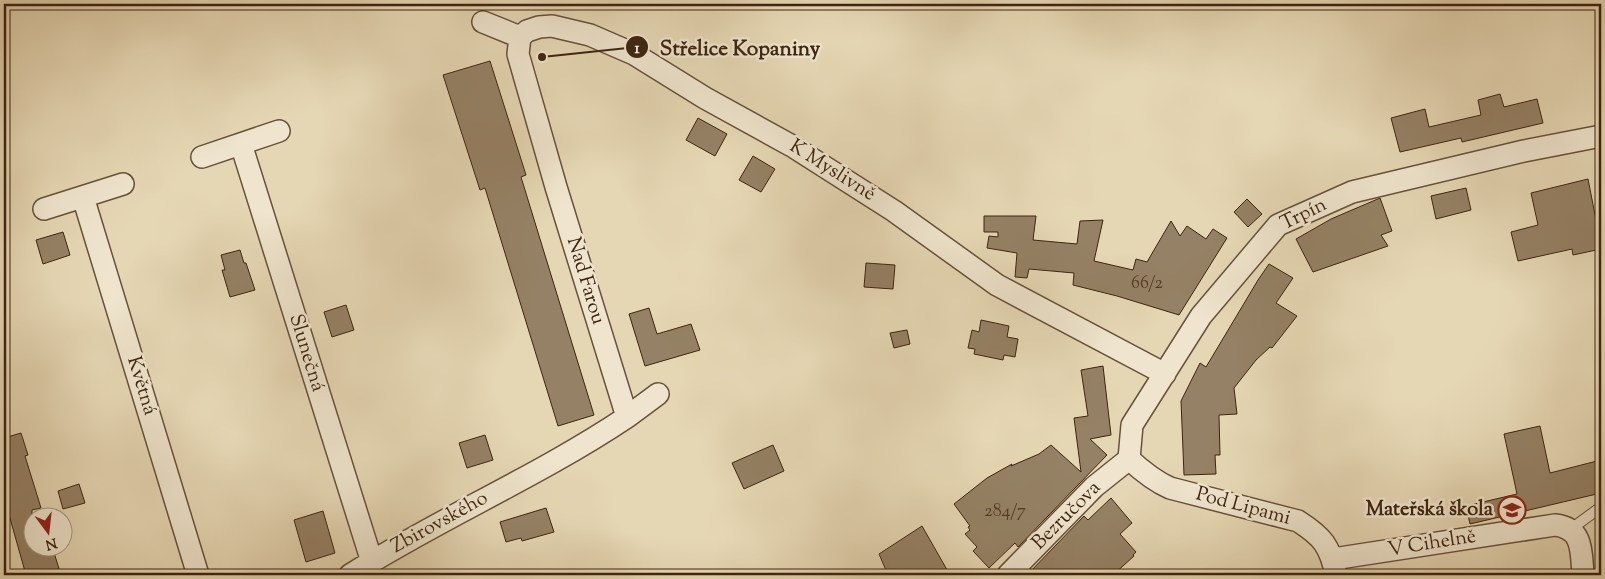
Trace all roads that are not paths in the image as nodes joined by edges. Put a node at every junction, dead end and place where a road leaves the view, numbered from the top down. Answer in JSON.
{"nodes":[{"id":1,"x":483,"y":22,"type":"dead end"},
{"id":2,"x":520,"y":37,"type":"junction"},
{"id":3,"x":279,"y":131,"type":"dead end"},
{"id":4,"x":1601,"y":136,"type":"edge"},
{"id":5,"x":241,"y":144,"type":"junction"},
{"id":6,"x":202,"y":158,"type":"dead end"},
{"id":7,"x":123,"y":184,"type":"dead end"},
{"id":8,"x":83,"y":197,"type":"junction"},
{"id":9,"x":44,"y":209,"type":"dead end"},
{"id":10,"x":1165,"y":374,"type":"junction"},
{"id":11,"x":658,"y":394,"type":"dead end"},
{"id":12,"x":627,"y":416,"type":"junction"},
{"id":13,"x":1129,"y":459,"type":"junction"},
{"id":14,"x":1601,"y":507,"type":"edge"},
{"id":15,"x":1571,"y":529,"type":"junction"},
{"id":16,"x":372,"y":562,"type":"junction"},
{"id":17,"x":1335,"y":567,"type":"edge"},
{"id":18,"x":198,"y":575,"type":"edge"},
{"id":19,"x":350,"y":575,"type":"edge"},
{"id":20,"x":1008,"y":575,"type":"edge"},
{"id":21,"x":1583,"y":575,"type":"edge"}],
"edges":[{"from":1,"to":2,"type":"street"},
{"from":2,"to":10,"type":"street","name":"K Myslivně"},
{"from":2,"to":12,"type":"street","name":"Nad Farou"},
{"from":3,"to":5,"type":"street"},
{"from":4,"to":10,"type":"street","name":"Trpín"},
{"from":5,"to":6,"type":"street"},
{"from":5,"to":16,"type":"street","name":"Slunečná"},
{"from":7,"to":8,"type":"street"},
{"from":8,"to":9,"type":"street"},
{"from":8,"to":18,"type":"street","name":"Květná"},
{"from":10,"to":13,"type":"street","name":"Trpín"},
{"from":11,"to":12,"type":"street"},
{"from":12,"to":16,"type":"street","name":"Zbirovského"},
{"from":13,"to":17,"type":"street","name":"Pod Lipami"},
{"from":13,"to":20,"type":"street","name":"Bezručova"},
{"from":14,"to":15,"type":"lane"},
{"from":15,"to":17,"type":"street","name":"V Cihelně"},
{"from":15,"to":21,"type":"street"},
{"from":16,"to":19,"type":"street","name":"Zbirovského"}]}
